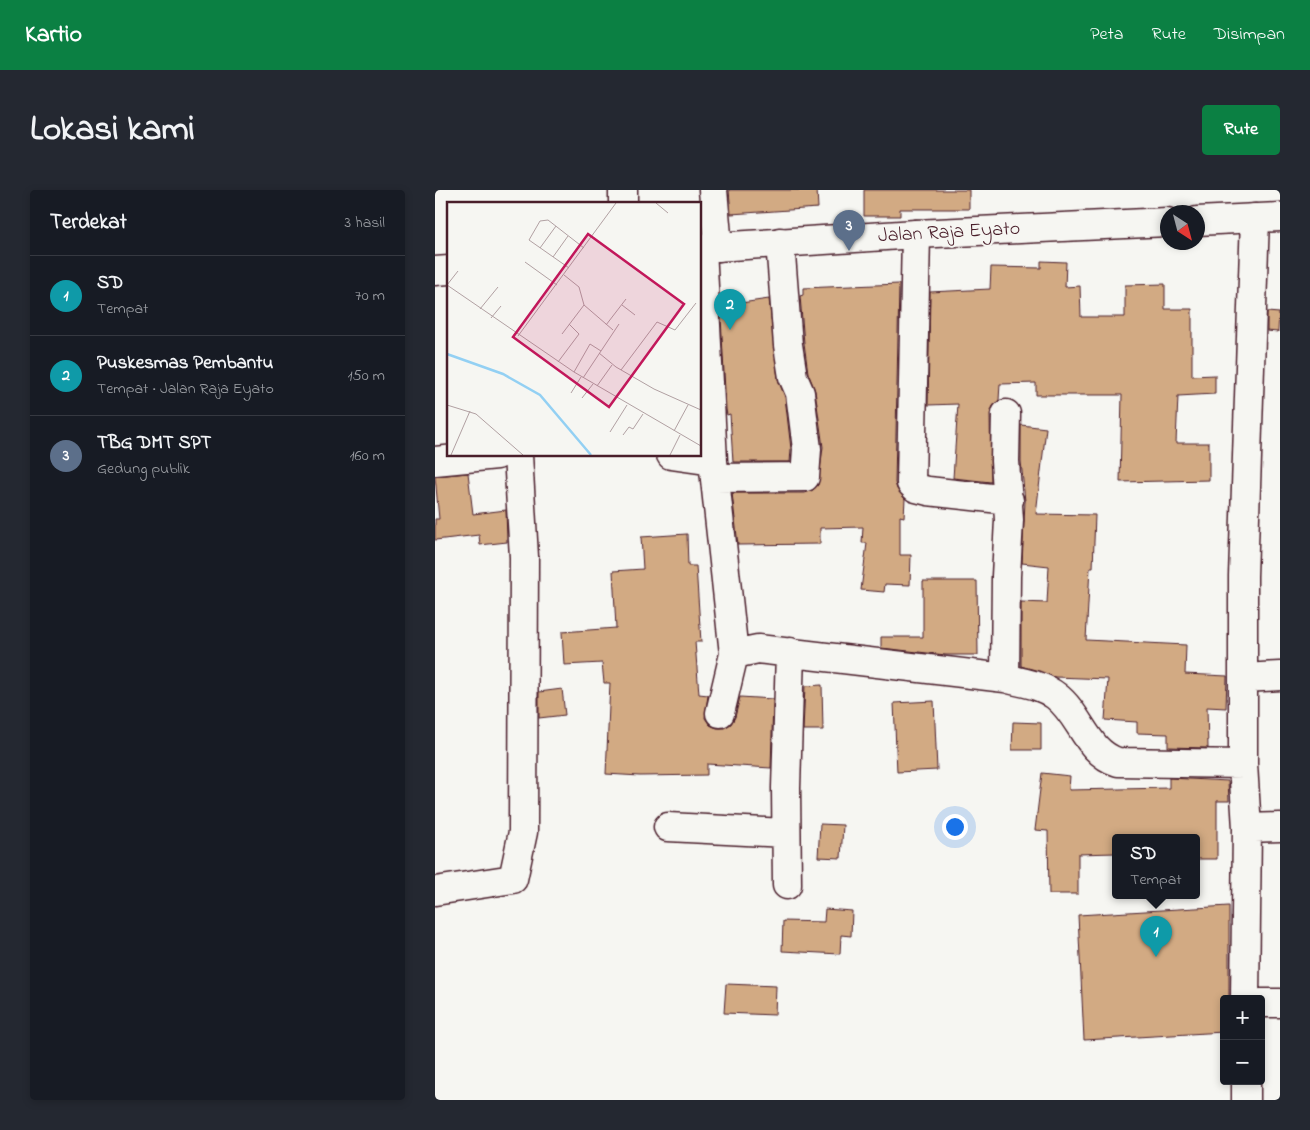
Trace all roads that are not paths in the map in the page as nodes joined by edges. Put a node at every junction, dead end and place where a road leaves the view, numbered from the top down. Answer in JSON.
{"nodes":[{"id":1,"x":713,"y":190,"type":"edge"},
{"id":2,"x":1268,"y":217,"type":"edge"},
{"id":3,"x":1205,"y":220,"type":"edge"},
{"id":4,"x":1160,"y":222,"type":"edge"},
{"id":5,"x":916,"y":234,"type":"junction"},
{"id":6,"x":780,"y":242,"type":"junction"},
{"id":7,"x":707,"y":247,"type":"edge"},
{"id":8,"x":1005,"y":414,"type":"dead end"},
{"id":9,"x":487,"y":456,"type":"edge"},
{"id":10,"x":518,"y":456,"type":"edge"},
{"id":11,"x":674,"y":456,"type":"edge"},
{"id":12,"x":435,"y":461,"type":"edge"},
{"id":13,"x":714,"y":469,"type":"junction"},
{"id":14,"x":1009,"y":500,"type":"junction"},
{"id":15,"x":790,"y":652,"type":"junction"},
{"id":16,"x":734,"y":654,"type":"junction"},
{"id":17,"x":1280,"y":676,"type":"edge"},
{"id":18,"x":1005,"y":678,"type":"junction"},
{"id":19,"x":1243,"y":678,"type":"junction"},
{"id":20,"x":721,"y":713,"type":"dead end"},
{"id":21,"x":1243,"y":764,"type":"junction"},
{"id":22,"x":668,"y":827,"type":"dead end"},
{"id":23,"x":1280,"y":827,"type":"edge"},
{"id":24,"x":1247,"y":828,"type":"junction"},
{"id":25,"x":787,"y":833,"type":"junction"},
{"id":26,"x":787,"y":885,"type":"dead end"},
{"id":27,"x":435,"y":891,"type":"edge"},
{"id":28,"x":1245,"y":995,"type":"edge"},
{"id":29,"x":1265,"y":1003,"type":"edge"},
{"id":30,"x":1280,"y":1004,"type":"edge"},
{"id":31,"x":1246,"y":1085,"type":"edge"},
{"id":32,"x":1246,"y":1100,"type":"edge"}],
"edges":[{"from":1,"to":7,"type":"street"},
{"from":2,"to":3,"type":"street"},
{"from":2,"to":19,"type":"street"},
{"from":4,"to":5,"type":"street","name":"Jalan Raja Eyato"},
{"from":5,"to":6,"type":"street","name":"Jalan Raja Eyato"},
{"from":5,"to":14,"type":"street"},
{"from":6,"to":7,"type":"street","name":"Jalan Raja Eyato"},
{"from":6,"to":13,"type":"street"},
{"from":7,"to":13,"type":"street"},
{"from":8,"to":14,"type":"street"},
{"from":9,"to":12,"type":"street"},
{"from":10,"to":27,"type":"street"},
{"from":11,"to":13,"type":"street"},
{"from":13,"to":16,"type":"street"},
{"from":14,"to":18,"type":"street"},
{"from":15,"to":16,"type":"street"},
{"from":15,"to":18,"type":"street"},
{"from":15,"to":25,"type":"street"},
{"from":16,"to":20,"type":"street"},
{"from":17,"to":19,"type":"street"},
{"from":18,"to":21,"type":"street"},
{"from":19,"to":21,"type":"street"},
{"from":21,"to":24,"type":"street"},
{"from":22,"to":25,"type":"street"},
{"from":23,"to":24,"type":"street"},
{"from":24,"to":28,"type":"street"},
{"from":25,"to":26,"type":"street"},
{"from":29,"to":30,"type":"street"},
{"from":31,"to":32,"type":"street"}]}
